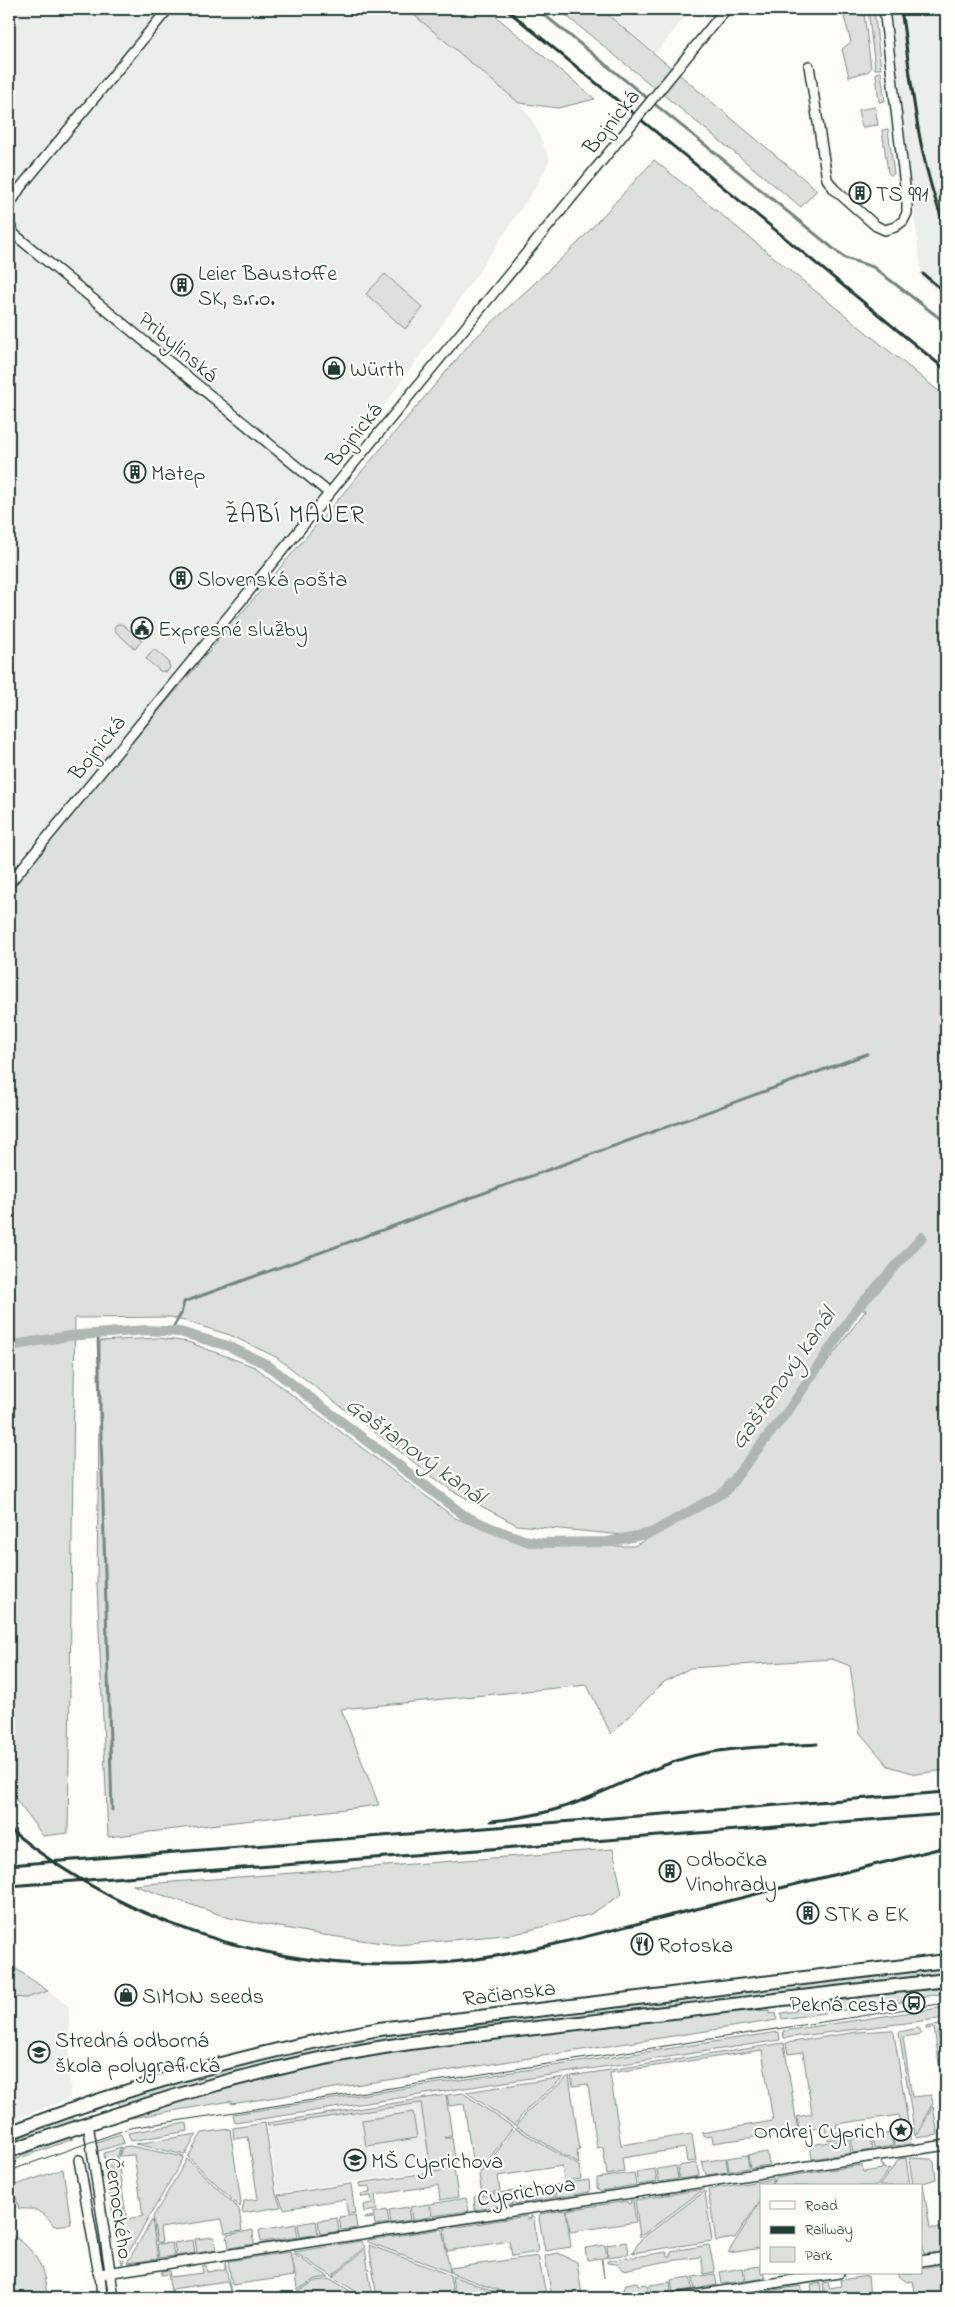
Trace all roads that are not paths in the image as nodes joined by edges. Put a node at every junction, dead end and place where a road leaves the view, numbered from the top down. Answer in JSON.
{"nodes":[{"id":1,"x":168,"y":9,"type":"edge"},
{"id":2,"x":727,"y":9,"type":"edge"},
{"id":3,"x":884,"y":9,"type":"edge"},
{"id":4,"x":809,"y":66,"type":"dead end"},
{"id":5,"x":9,"y":206,"type":"edge"},
{"id":6,"x":9,"y":224,"type":"edge"},
{"id":7,"x":329,"y":493,"type":"junction"},
{"id":8,"x":9,"y":884,"type":"edge"},
{"id":9,"x":946,"y":1961,"type":"edge"},
{"id":10,"x":946,"y":1980,"type":"edge"},
{"id":11,"x":84,"y":2105,"type":"junction"},
{"id":12,"x":88,"y":2123,"type":"junction"},
{"id":13,"x":9,"y":2133,"type":"edge"},
{"id":14,"x":946,"y":2145,"type":"edge"},
{"id":15,"x":9,"y":2151,"type":"edge"},
{"id":16,"x":79,"y":2160,"type":"dead end"},
{"id":17,"x":946,"y":2257,"type":"edge"},
{"id":18,"x":922,"y":2261,"type":"edge"},
{"id":19,"x":110,"y":2273,"type":"junction"},
{"id":20,"x":833,"y":2274,"type":"edge"},
{"id":21,"x":99,"y":2275,"type":"junction"},
{"id":22,"x":102,"y":2298,"type":"edge"},
{"id":23,"x":114,"y":2298,"type":"edge"},
{"id":24,"x":677,"y":2298,"type":"edge"}],
"edges":[{"from":1,"to":5,"type":"street"},
{"from":2,"to":7,"type":"street","name":"Bojnická","bridge":true},
{"from":3,"to":4,"type":"street"},
{"from":6,"to":7,"type":"street","name":"Pribylinská"},
{"from":7,"to":8,"type":"street","name":"Bojnická"},
{"from":9,"to":11,"type":"main road","name":"Račianska"},
{"from":10,"to":12,"type":"main road","name":"Račianska"},
{"from":11,"to":12,"type":"main road"},
{"from":11,"to":13,"type":"main road","name":"Račianska"},
{"from":12,"to":15,"type":"main road","name":"Račianska"},
{"from":12,"to":19,"type":"street","name":"Černockého"},
{"from":14,"to":19,"type":"street","name":"Cyprichova"},
{"from":16,"to":21,"type":"street"},
{"from":17,"to":18,"type":"street"},
{"from":19,"to":21,"type":"street","name":"Cyprichova"},
{"from":19,"to":23,"type":"street","name":"Černockého"},
{"from":20,"to":24,"type":"street"},
{"from":21,"to":22,"type":"street"}]}
